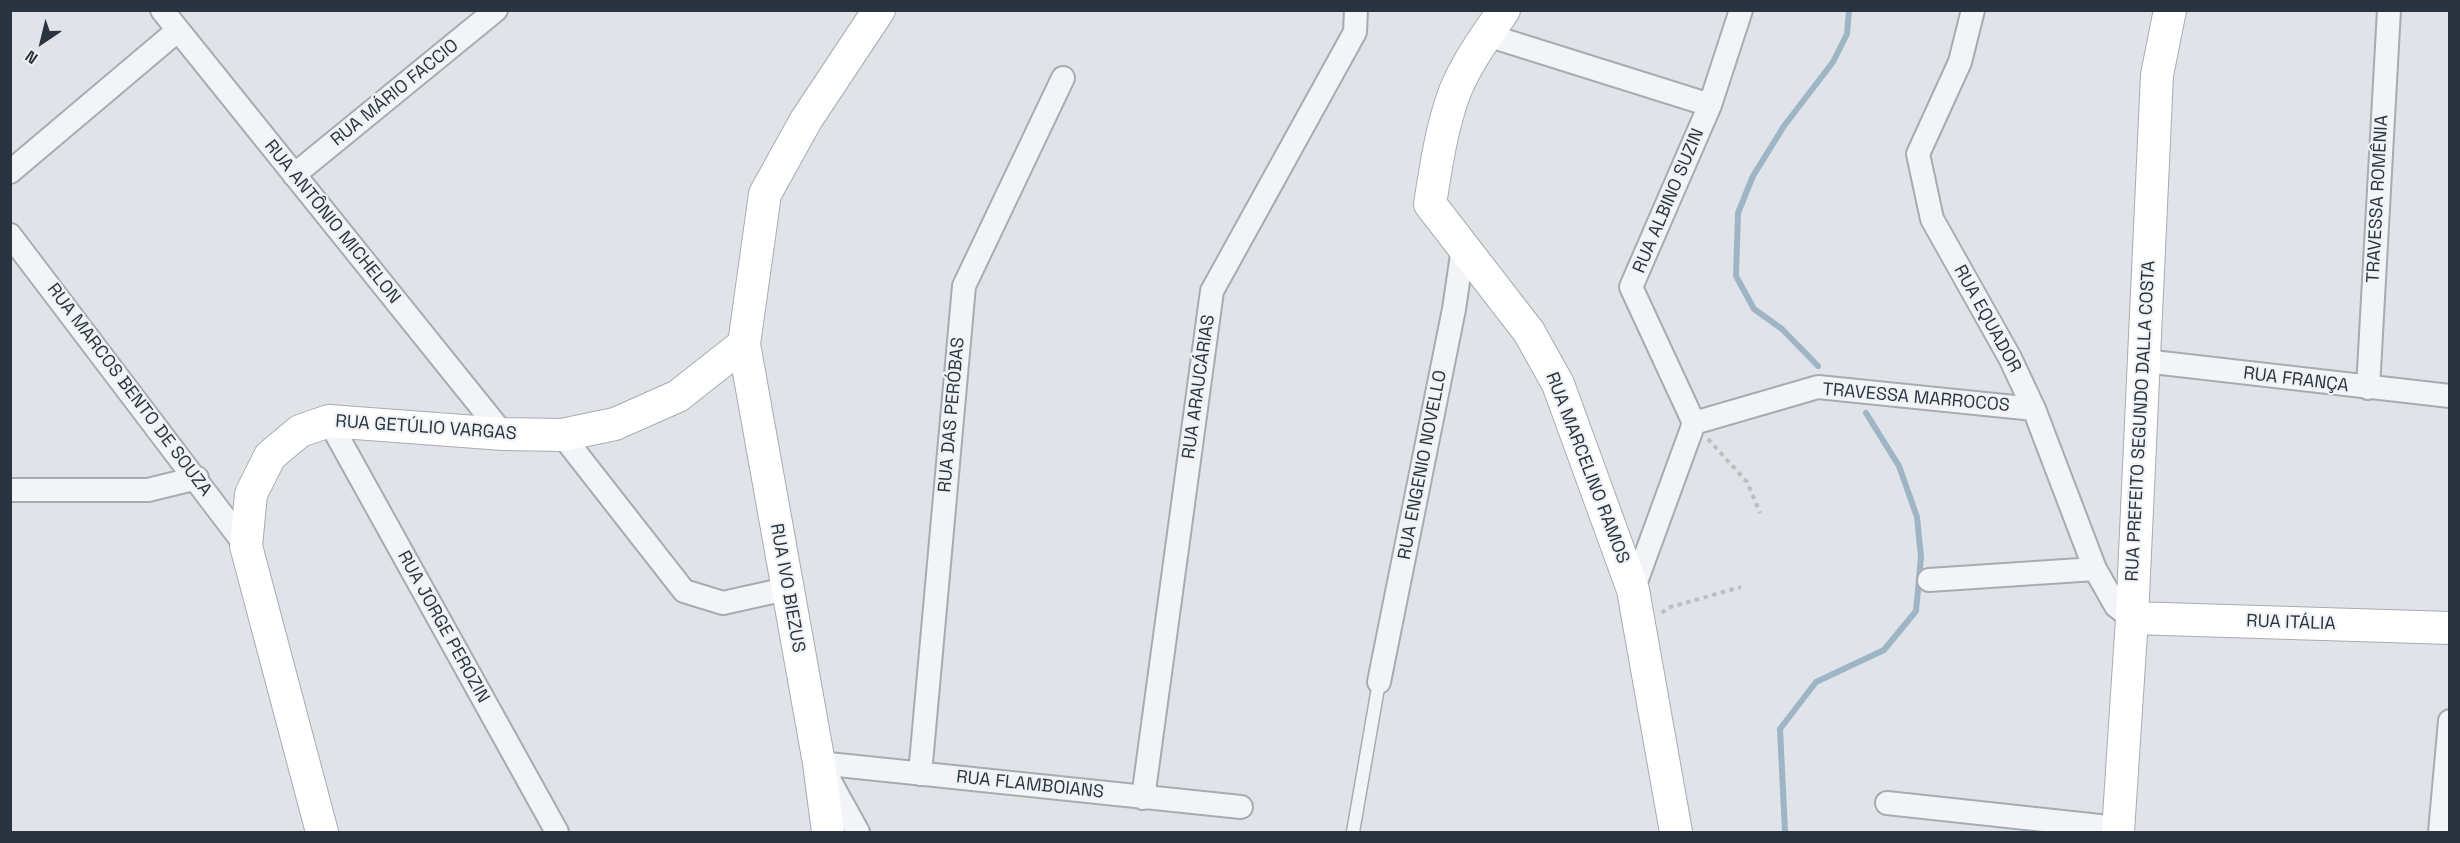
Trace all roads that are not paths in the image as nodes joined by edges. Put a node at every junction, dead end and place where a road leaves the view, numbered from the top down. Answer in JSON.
{"nodes":[{"id":1,"x":162,"y":10,"type":"edge"},
{"id":2,"x":496,"y":10,"type":"edge"},
{"id":3,"x":879,"y":10,"type":"edge"},
{"id":4,"x":1356,"y":10,"type":"edge"},
{"id":5,"x":1741,"y":10,"type":"edge"},
{"id":6,"x":1972,"y":10,"type":"edge"},
{"id":7,"x":2170,"y":10,"type":"edge"},
{"id":8,"x":2389,"y":10,"type":"edge"},
{"id":9,"x":1496,"y":23,"type":"edge"},
{"id":10,"x":177,"y":31,"type":"junction"},
{"id":11,"x":1064,"y":78,"type":"dead end"},
{"id":12,"x":1710,"y":105,"type":"junction"},
{"id":13,"x":10,"y":172,"type":"edge"},
{"id":14,"x":294,"y":175,"type":"junction"},
{"id":15,"x":10,"y":235,"type":"edge"},
{"id":16,"x":1463,"y":248,"type":"junction"},
{"id":17,"x":744,"y":344,"type":"junction"},
{"id":18,"x":2144,"y":361,"type":"junction"},
{"id":19,"x":2368,"y":388,"type":"junction"},
{"id":20,"x":2450,"y":396,"type":"edge"},
{"id":21,"x":2034,"y":409,"type":"junction"},
{"id":22,"x":329,"y":421,"type":"junction"},
{"id":23,"x":1694,"y":423,"type":"junction"},
{"id":24,"x":503,"y":434,"type":"junction"},
{"id":25,"x":562,"y":435,"type":"junction"},
{"id":26,"x":197,"y":478,"type":"junction"},
{"id":27,"x":10,"y":490,"type":"edge"},
{"id":28,"x":246,"y":546,"type":"junction"},
{"id":29,"x":2095,"y":569,"type":"junction"},
{"id":30,"x":1929,"y":580,"type":"dead end"},
{"id":31,"x":786,"y":589,"type":"junction"},
{"id":32,"x":1633,"y":590,"type":"junction"},
{"id":33,"x":2132,"y":618,"type":"junction"},
{"id":34,"x":2450,"y":628,"type":"edge"},
{"id":35,"x":1379,"y":682,"type":"joint"},
{"id":36,"x":2450,"y":721,"type":"edge"},
{"id":37,"x":819,"y":763,"type":"junction"},
{"id":38,"x":920,"y":774,"type":"junction"},
{"id":39,"x":1143,"y":798,"type":"junction"},
{"id":40,"x":1887,"y":803,"type":"dead end"},
{"id":41,"x":1241,"y":807,"type":"dead end"},
{"id":42,"x":2445,"y":808,"type":"edge"},
{"id":43,"x":2118,"y":830,"type":"edge"},
{"id":44,"x":322,"y":832,"type":"edge"},
{"id":45,"x":557,"y":832,"type":"edge"},
{"id":46,"x":828,"y":832,"type":"edge"},
{"id":47,"x":858,"y":832,"type":"edge"},
{"id":48,"x":1353,"y":832,"type":"edge"},
{"id":49,"x":1676,"y":832,"type":"edge"},
{"id":50,"x":2440,"y":832,"type":"edge"}],
"edges":[{"from":1,"to":10,"type":"street","name":"RUA ANTÔNIO MICHELON"},
{"from":2,"to":14,"type":"street","name":"RUA MÁRIO FACCIO"},
{"from":3,"to":17,"type":"main road","name":"RUA IVO BIEZUS"},
{"from":4,"to":39,"type":"street","name":"RUA ARAUCÁRIAS"},
{"from":5,"to":12,"type":"street","name":"RUA ALBINO SUZIN"},
{"from":6,"to":21,"type":"street","name":"RUA EQUADOR"},
{"from":7,"to":18,"type":"main road","name":"RUA PREFEITO SEGUNDO DALLA COSTA"},
{"from":8,"to":19,"type":"street","name":"TRAVESSA ROMÊNIA"},
{"from":9,"to":12,"type":"street"},
{"from":9,"to":16,"type":"main road","name":"RUA MARCELINO RAMOS"},
{"from":10,"to":13,"type":"street"},
{"from":10,"to":14,"type":"street","name":"RUA ANTÔNIO MICHELON"},
{"from":11,"to":38,"type":"street","name":"RUA DAS PERÓBAS"},
{"from":12,"to":23,"type":"street","name":"RUA ALBINO SUZIN"},
{"from":14,"to":24,"type":"street","name":"RUA ANTÔNIO MICHELON"},
{"from":15,"to":26,"type":"street","name":"RUA MARCOS BENTO DE SOUZA"},
{"from":16,"to":32,"type":"main road","name":"RUA MARCELINO RAMOS"},
{"from":16,"to":35,"type":"street","name":"RUA ENGENIO NOVELLO"},
{"from":17,"to":25,"type":"main road","name":"RUA GETÚLIO VARGAS"},
{"from":17,"to":31,"type":"main road","name":"RUA IVO BIEZUS"},
{"from":18,"to":19,"type":"street","name":"RUA FRANÇA"},
{"from":18,"to":33,"type":"main road","name":"RUA PREFEITO SEGUNDO DALLA COSTA"},
{"from":19,"to":20,"type":"street","name":"RUA FRANÇA"},
{"from":21,"to":23,"type":"street","name":"TRAVESSA MARROCOS"},
{"from":21,"to":29,"type":"street","name":"RUA EQUADOR"},
{"from":22,"to":24,"type":"main road","name":"RUA GETÚLIO VARGAS"},
{"from":22,"to":28,"type":"main road","name":"RUA GETÚLIO VARGAS"},
{"from":22,"to":45,"type":"street","name":"RUA JORGE PEROZIN"},
{"from":23,"to":32,"type":"street"},
{"from":24,"to":25,"type":"main road","name":"RUA GETÚLIO VARGAS"},
{"from":25,"to":31,"type":"street"},
{"from":26,"to":27,"type":"street"},
{"from":26,"to":28,"type":"street","name":"RUA MARCOS BENTO DE SOUZA"},
{"from":28,"to":44,"type":"main road","name":"RUA GETÚLIO VARGAS"},
{"from":29,"to":30,"type":"street"},
{"from":29,"to":33,"type":"street","name":"RUA EQUADOR"},
{"from":31,"to":37,"type":"main road","name":"RUA IVO BIEZUS"},
{"from":32,"to":49,"type":"main road","name":"RUA MARCELINO RAMOS"},
{"from":33,"to":34,"type":"main road","name":"RUA ITÁLIA"},
{"from":33,"to":43,"type":"main road","name":"RUA PREFEITO SEGUNDO DALLA COSTA"},
{"from":35,"to":48,"type":"lane"},
{"from":36,"to":42,"type":"street"},
{"from":37,"to":38,"type":"street","name":"RUA FLAMBOIANS"},
{"from":37,"to":46,"type":"main road","name":"RUA IVO BIEZUS"},
{"from":37,"to":47,"type":"street"},
{"from":38,"to":39,"type":"street","name":"RUA FLAMBOIANS"},
{"from":39,"to":41,"type":"street","name":"RUA FLAMBOIANS"},
{"from":40,"to":43,"type":"street"},
{"from":42,"to":50,"type":"street"}]}
